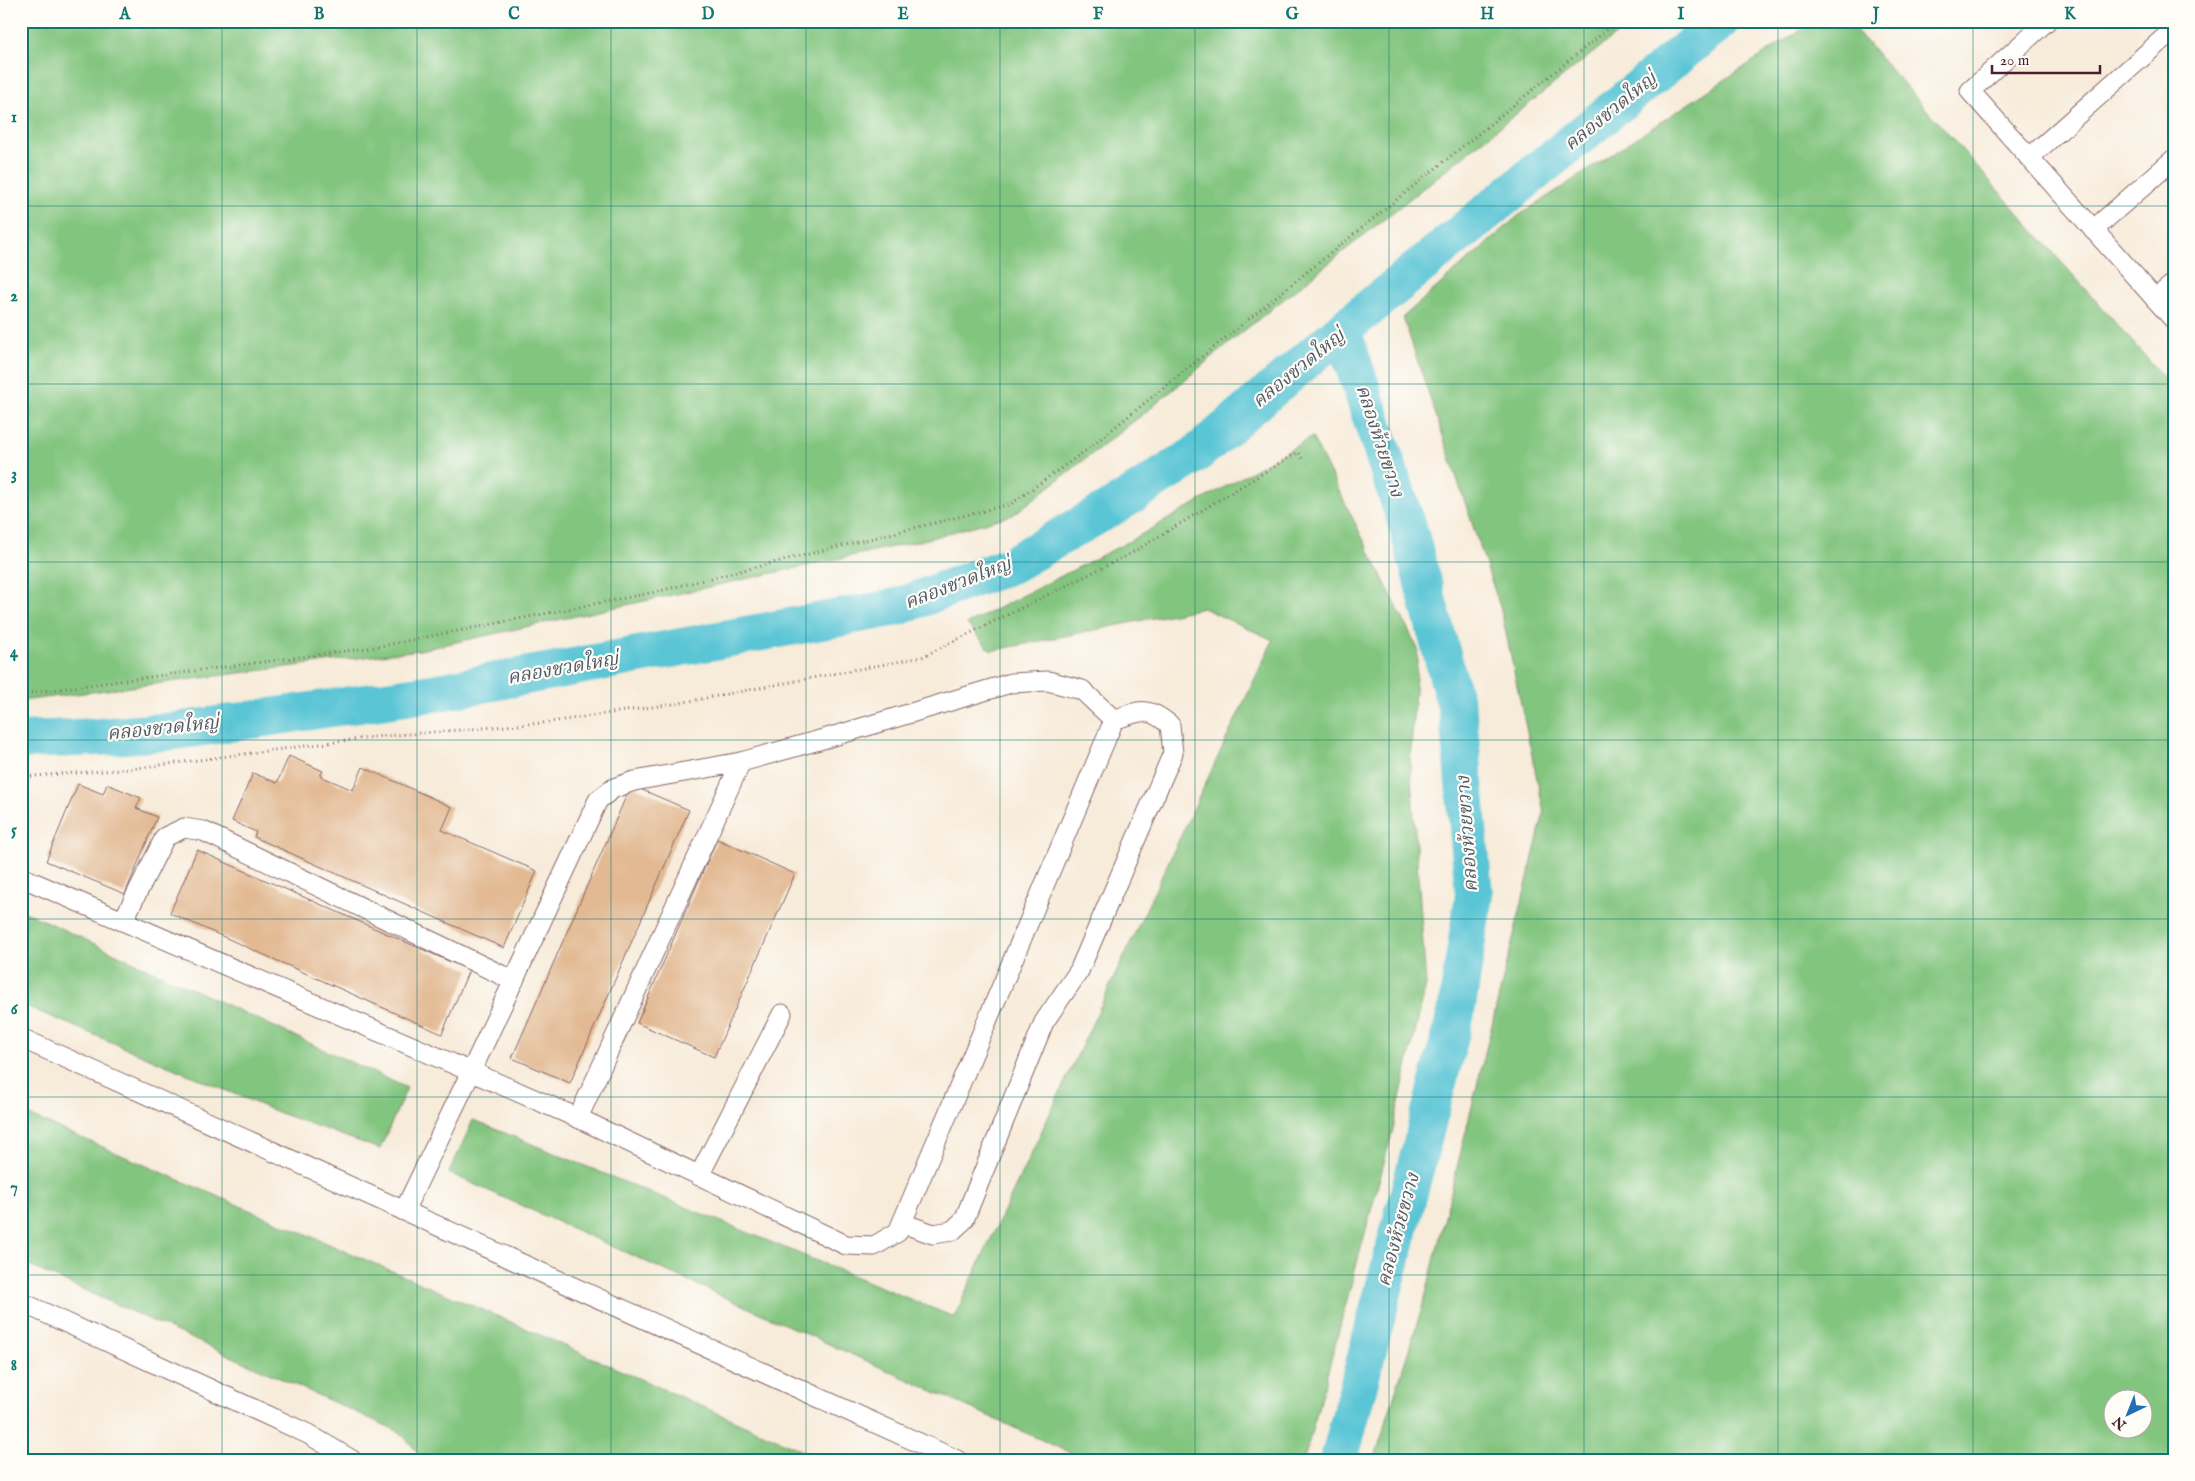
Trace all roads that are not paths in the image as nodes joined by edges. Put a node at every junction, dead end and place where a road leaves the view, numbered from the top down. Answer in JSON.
{"nodes":[{"id":1,"x":2047,"y":21,"type":"edge"},
{"id":2,"x":2174,"y":29,"type":"edge"},
{"id":3,"x":2029,"y":158,"type":"junction"},
{"id":4,"x":2174,"y":159,"type":"edge"},
{"id":5,"x":2093,"y":230,"type":"junction"},
{"id":6,"x":2174,"y":282,"type":"edge"},
{"id":7,"x":2155,"y":299,"type":"junction"},
{"id":8,"x":2174,"y":320,"type":"edge"},
{"id":9,"x":1114,"y":720,"type":"junction"},
{"id":10,"x":741,"y":762,"type":"junction"},
{"id":11,"x":21,"y":877,"type":"edge"},
{"id":12,"x":123,"y":921,"type":"junction"},
{"id":13,"x":514,"y":981,"type":"junction"},
{"id":14,"x":782,"y":1014,"type":"dead end"},
{"id":15,"x":21,"y":1038,"type":"edge"},
{"id":16,"x":472,"y":1072,"type":"junction"},
{"id":17,"x":578,"y":1118,"type":"junction"},
{"id":18,"x":699,"y":1176,"type":"junction"},
{"id":19,"x":404,"y":1211,"type":"junction"},
{"id":20,"x":902,"y":1223,"type":"junction"},
{"id":21,"x":21,"y":1302,"type":"edge"},
{"id":22,"x":352,"y":1460,"type":"edge"},
{"id":23,"x":957,"y":1460,"type":"edge"}],
"edges":[{"from":1,"to":3,"type":"lane"},
{"from":2,"to":3,"type":"lane"},
{"from":3,"to":5,"type":"lane"},
{"from":4,"to":5,"type":"lane"},
{"from":5,"to":7,"type":"lane"},
{"from":6,"to":7,"type":"lane"},
{"from":7,"to":8,"type":"lane"},
{"from":9,"to":10,"type":"lane"},
{"from":9,"to":20,"type":"lane"},
{"from":9,"to":20,"type":"lane"},
{"from":10,"to":13,"type":"lane"},
{"from":10,"to":17,"type":"lane"},
{"from":11,"to":12,"type":"lane"},
{"from":12,"to":13,"type":"lane"},
{"from":12,"to":16,"type":"lane"},
{"from":13,"to":16,"type":"lane"},
{"from":14,"to":18,"type":"lane"},
{"from":15,"to":19,"type":"lane"},
{"from":16,"to":17,"type":"lane"},
{"from":16,"to":19,"type":"lane"},
{"from":17,"to":18,"type":"lane"},
{"from":18,"to":20,"type":"lane"},
{"from":19,"to":23,"type":"lane"},
{"from":21,"to":22,"type":"lane"}]}
